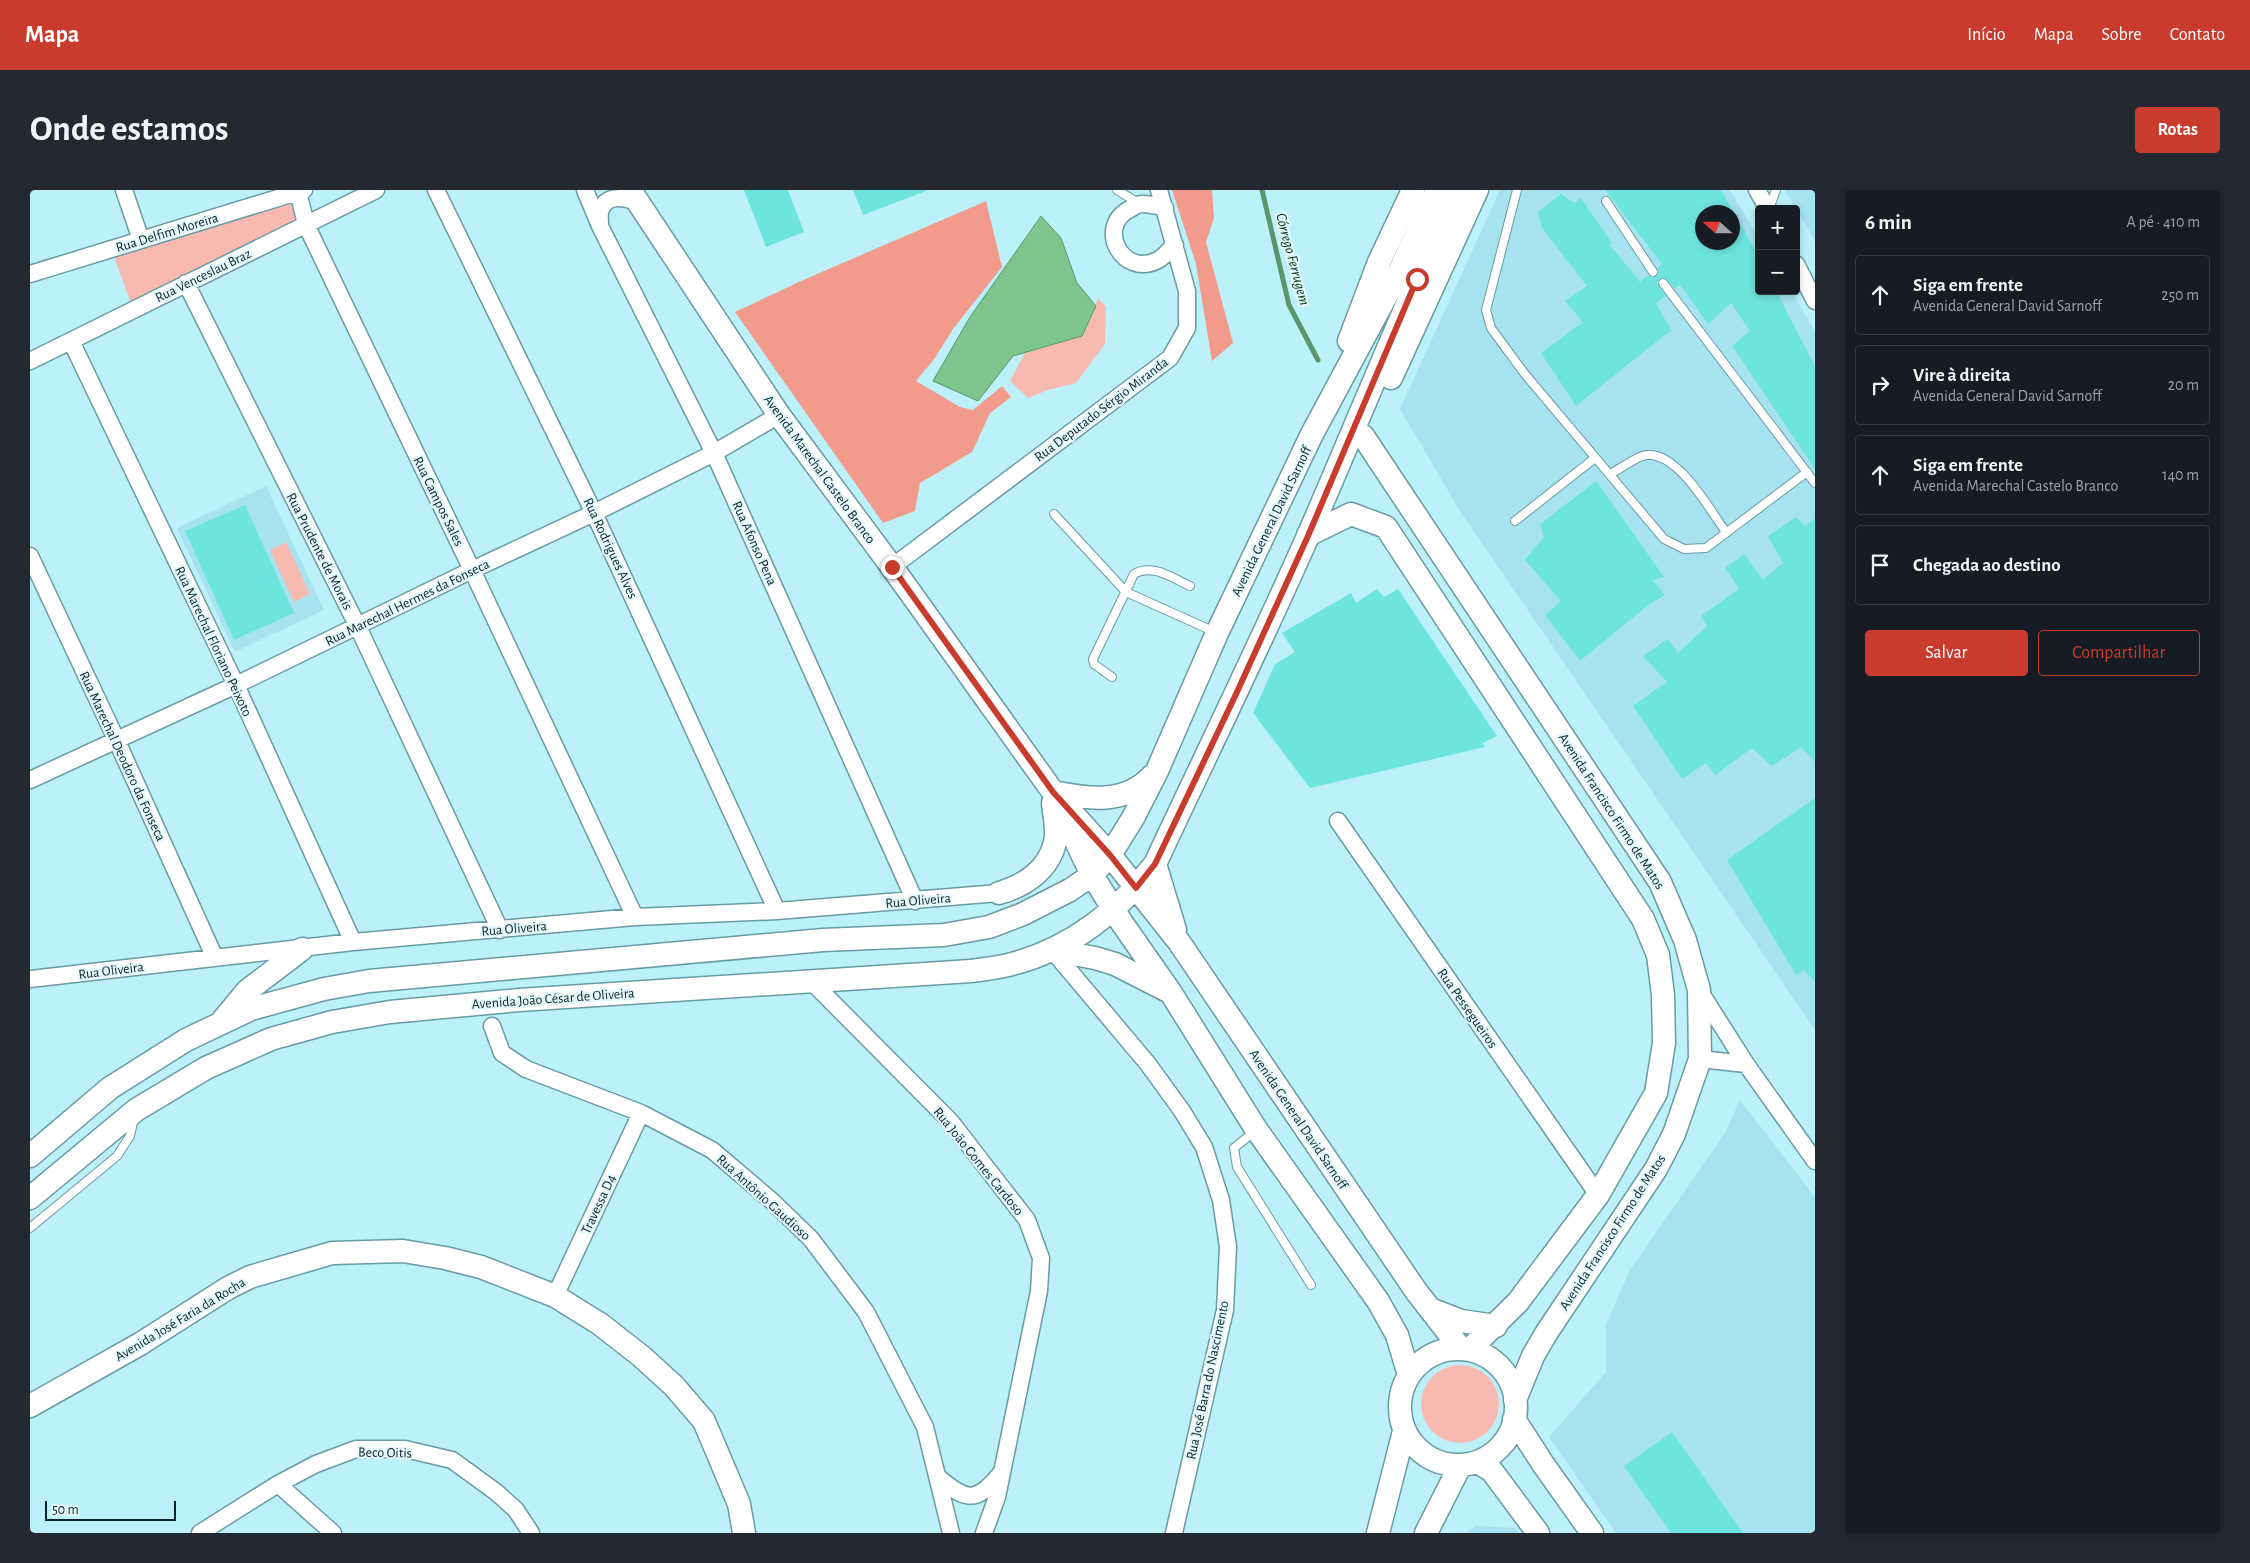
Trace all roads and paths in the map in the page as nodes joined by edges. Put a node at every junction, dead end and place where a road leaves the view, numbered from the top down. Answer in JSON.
{"nodes":[{"id":1,"x":124,"y":190,"type":"edge"},
{"id":2,"x":376,"y":190,"type":"edge"},
{"id":3,"x":436,"y":190,"type":"edge"},
{"id":4,"x":585,"y":190,"type":"edge"},
{"id":5,"x":1117,"y":190,"type":"edge"},
{"id":6,"x":1159,"y":190,"type":"edge"},
{"id":7,"x":1413,"y":190,"type":"edge"},
{"id":8,"x":1438,"y":190,"type":"edge"},
{"id":9,"x":1458,"y":190,"type":"edge"},
{"id":10,"x":1477,"y":190,"type":"edge"},
{"id":11,"x":1518,"y":190,"type":"edge"},
{"id":12,"x":1757,"y":190,"type":"edge"},
{"id":13,"x":1776,"y":190,"type":"edge"},
{"id":14,"x":301,"y":191,"type":"edge"},
{"id":15,"x":634,"y":196,"type":"edge"},
{"id":16,"x":1606,"y":201,"type":"dead end"},
{"id":17,"x":1140,"y":204,"type":"junction"},
{"id":18,"x":1766,"y":205,"type":"edge"},
{"id":19,"x":1770,"y":205,"type":"edge"},
{"id":20,"x":1165,"y":208,"type":"junction"},
{"id":21,"x":306,"y":224,"type":"junction"},
{"id":22,"x":600,"y":226,"type":"junction"},
{"id":23,"x":141,"y":240,"type":"junction"},
{"id":24,"x":1175,"y":245,"type":"junction"},
{"id":25,"x":1653,"y":272,"type":"dead end"},
{"id":26,"x":1800,"y":272,"type":"edge"},
{"id":27,"x":30,"y":274,"type":"edge"},
{"id":28,"x":186,"y":283,"type":"junction"},
{"id":29,"x":1663,"y":283,"type":"dead end"},
{"id":30,"x":1815,"y":302,"type":"edge"},
{"id":31,"x":71,"y":342,"type":"junction"},
{"id":32,"x":30,"y":360,"type":"edge"},
{"id":33,"x":779,"y":414,"type":"junction"},
{"id":34,"x":1311,"y":436,"type":"junction"},
{"id":35,"x":1363,"y":436,"type":"junction"},
{"id":36,"x":714,"y":453,"type":"junction"},
{"id":37,"x":1596,"y":458,"type":"junction"},
{"id":38,"x":1807,"y":472,"type":"junction"},
{"id":39,"x":1610,"y":474,"type":"junction"},
{"id":40,"x":1815,"y":483,"type":"edge"},
{"id":41,"x":1327,"y":490,"type":"junction"},
{"id":42,"x":594,"y":513,"type":"junction"},
{"id":43,"x":1054,"y":514,"type":"dead end"},
{"id":44,"x":1515,"y":521,"type":"dead end"},
{"id":45,"x":1726,"y":532,"type":"junction"},
{"id":46,"x":1308,"y":536,"type":"junction"},
{"id":47,"x":30,"y":556,"type":"edge"},
{"id":48,"x":892,"y":567,"type":"junction"},
{"id":49,"x":472,"y":570,"type":"junction"},
{"id":50,"x":1190,"y":586,"type":"dead end"},
{"id":51,"x":1126,"y":592,"type":"junction"},
{"id":52,"x":358,"y":627,"type":"junction"},
{"id":53,"x":1217,"y":633,"type":"junction"},
{"id":54,"x":1112,"y":676,"type":"dead end"},
{"id":55,"x":236,"y":685,"type":"junction"},
{"id":56,"x":116,"y":739,"type":"junction"},
{"id":57,"x":1157,"y":771,"type":"junction"},
{"id":58,"x":30,"y":780,"type":"edge"},
{"id":59,"x":1053,"y":792,"type":"junction"},
{"id":60,"x":1338,"y":821,"type":"dead end"},
{"id":61,"x":1110,"y":855,"type":"junction"},
{"id":62,"x":1155,"y":864,"type":"junction"},
{"id":63,"x":1092,"y":875,"type":"junction"},
{"id":64,"x":1136,"y":888,"type":"junction"},
{"id":65,"x":999,"y":892,"type":"junction"},
{"id":66,"x":1065,"y":892,"type":"junction"},
{"id":67,"x":915,"y":901,"type":"junction"},
{"id":68,"x":1114,"y":909,"type":"junction"},
{"id":69,"x":777,"y":911,"type":"junction"},
{"id":70,"x":634,"y":917,"type":"junction"},
{"id":71,"x":500,"y":930,"type":"junction"},
{"id":72,"x":352,"y":942,"type":"junction"},
{"id":73,"x":1179,"y":942,"type":"junction"},
{"id":74,"x":302,"y":949,"type":"junction"},
{"id":75,"x":1052,"y":950,"type":"junction"},
{"id":76,"x":215,"y":958,"type":"junction"},
{"id":77,"x":30,"y":979,"type":"edge"},
{"id":78,"x":811,"y":980,"type":"junction"},
{"id":79,"x":1700,"y":990,"type":"junction"},
{"id":80,"x":1171,"y":992,"type":"junction"},
{"id":81,"x":219,"y":1024,"type":"junction"},
{"id":82,"x":492,"y":1026,"type":"dead end"},
{"id":83,"x":1700,"y":1059,"type":"junction"},
{"id":84,"x":1746,"y":1064,"type":"junction"},
{"id":85,"x":136,"y":1110,"type":"junction"},
{"id":86,"x":641,"y":1113,"type":"junction"},
{"id":87,"x":1256,"y":1129,"type":"junction"},
{"id":88,"x":30,"y":1156,"type":"edge"},
{"id":89,"x":1815,"y":1161,"type":"edge"},
{"id":90,"x":1598,"y":1196,"type":"junction"},
{"id":91,"x":30,"y":1198,"type":"edge"},
{"id":92,"x":30,"y":1228,"type":"edge"},
{"id":93,"x":1311,"y":1285,"type":"dead end"},
{"id":94,"x":555,"y":1296,"type":"junction"},
{"id":95,"x":1430,"y":1309,"type":"junction"},
{"id":96,"x":1496,"y":1326,"type":"junction"},
{"id":97,"x":1465,"y":1350,"type":"junction"},
{"id":98,"x":1409,"y":1375,"type":"junction"},
{"id":99,"x":30,"y":1406,"type":"edge"},
{"id":100,"x":1515,"y":1409,"type":"junction"},
{"id":101,"x":1404,"y":1431,"type":"junction"},
{"id":102,"x":1469,"y":1464,"type":"junction"},
{"id":103,"x":1002,"y":1471,"type":"junction"},
{"id":104,"x":938,"y":1477,"type":"junction"},
{"id":105,"x":278,"y":1484,"type":"junction"},
{"id":106,"x":200,"y":1533,"type":"edge"},
{"id":107,"x":333,"y":1533,"type":"edge"},
{"id":108,"x":530,"y":1533,"type":"edge"},
{"id":109,"x":744,"y":1533,"type":"edge"},
{"id":110,"x":951,"y":1533,"type":"edge"},
{"id":111,"x":984,"y":1533,"type":"edge"},
{"id":112,"x":1174,"y":1533,"type":"edge"},
{"id":113,"x":1378,"y":1533,"type":"edge"},
{"id":114,"x":1426,"y":1533,"type":"edge"},
{"id":115,"x":1538,"y":1533,"type":"edge"},
{"id":116,"x":1592,"y":1533,"type":"edge"}],
"edges":[{"from":1,"to":23,"type":"street"},
{"from":2,"to":21,"type":"street","name":"Rua Venceslau Braz"},
{"from":3,"to":42,"type":"street","name":"Rua Rodrigues Alves"},
{"from":4,"to":22,"type":"street","name":"Rua Afonso Pena"},
{"from":5,"to":17,"type":"lane"},
{"from":6,"to":20,"type":"street","name":"Rua Deputado Sérgio Miranda"},
{"from":7,"to":34,"type":"street"},
{"from":8,"to":34,"type":"street","name":"Avenida General David Sarnoff"},
{"from":9,"to":41,"type":"street"},
{"from":10,"to":35,"type":"street"},
{"from":11,"to":37,"type":"lane"},
{"from":12,"to":18,"type":"street"},
{"from":13,"to":19,"type":"lane"},
{"from":14,"to":21,"type":"street","name":"Rua Campos Sales"},
{"from":14,"to":23,"type":"street","name":"Rua Delfim Moreira"},
{"from":15,"to":22,"type":"street"},
{"from":15,"to":33,"type":"street","name":"Avenida Marechal Castelo Branco"},
{"from":16,"to":25,"type":"lane"},
{"from":17,"to":20,"type":"street"},
{"from":17,"to":24,"type":"street"},
{"from":20,"to":24,"type":"street","name":"Rua Deputado Sérgio Miranda"},
{"from":21,"to":28,"type":"street","name":"Rua Venceslau Braz"},
{"from":21,"to":49,"type":"street","name":"Rua Campos Sales"},
{"from":22,"to":36,"type":"street","name":"Rua Afonso Pena"},
{"from":23,"to":27,"type":"street","name":"Rua Delfim Moreira"},
{"from":24,"to":48,"type":"street","name":"Rua Deputado Sérgio Miranda"},
{"from":26,"to":30,"type":"street"},
{"from":28,"to":31,"type":"street","name":"Rua Venceslau Braz"},
{"from":28,"to":52,"type":"street","name":"Rua Prudente de Morais"},
{"from":29,"to":38,"type":"lane"},
{"from":31,"to":32,"type":"street","name":"Rua Venceslau Braz"},
{"from":31,"to":55,"type":"street","name":"Rua Marechal Floriano Peixoto"},
{"from":33,"to":36,"type":"street","name":"Rua Marechal Hermes da Fonseca"},
{"from":33,"to":48,"type":"street","name":"Avenida Marechal Castelo Branco"},
{"from":34,"to":53,"type":"street","name":"Avenida General David Sarnoff"},
{"from":35,"to":41,"type":"street"},
{"from":35,"to":79,"type":"street","name":"Avenida Francisco Firmo de Matos"},
{"from":36,"to":42,"type":"street","name":"Rua Marechal Hermes da Fonseca"},
{"from":36,"to":67,"type":"street","name":"Rua Afonso Pena"},
{"from":37,"to":39,"type":"lane"},
{"from":37,"to":44,"type":"lane"},
{"from":38,"to":40,"type":"lane"},
{"from":38,"to":45,"type":"lane"},
{"from":39,"to":45,"type":"lane"},
{"from":39,"to":45,"type":"lane"},
{"from":41,"to":46,"type":"street"},
{"from":42,"to":49,"type":"street","name":"Rua Marechal Hermes da Fonseca"},
{"from":42,"to":69,"type":"street","name":"Rua Rodrigues Alves"},
{"from":43,"to":51,"type":"lane"},
{"from":46,"to":62,"type":"street"},
{"from":46,"to":90,"type":"street"},
{"from":47,"to":56,"type":"street","name":"Rua Marechal Deodoro da Fonseca"},
{"from":48,"to":59,"type":"street","name":"Avenida Marechal Castelo Branco"},
{"from":49,"to":52,"type":"street","name":"Rua Marechal Hermes da Fonseca"},
{"from":49,"to":70,"type":"street","name":"Rua Campos Sales"},
{"from":50,"to":51,"type":"lane"},
{"from":51,"to":53,"type":"lane"},
{"from":51,"to":54,"type":"lane"},
{"from":52,"to":55,"type":"street","name":"Rua Marechal Hermes da Fonseca"},
{"from":52,"to":71,"type":"street","name":"Rua Prudente de Morais"},
{"from":53,"to":57,"type":"street","name":"Avenida General David Sarnoff"},
{"from":55,"to":56,"type":"street","name":"Rua Marechal Hermes da Fonseca"},
{"from":55,"to":72,"type":"street","name":"Rua Marechal Floriano Peixoto"},
{"from":56,"to":58,"type":"street","name":"Rua Marechal Hermes da Fonseca"},
{"from":56,"to":76,"type":"street","name":"Rua Marechal Deodoro da Fonseca"},
{"from":57,"to":59,"type":"street"},
{"from":57,"to":61,"type":"street","name":"Avenida General David Sarnoff"},
{"from":59,"to":61,"type":"street","name":"Avenida Marechal Castelo Branco"},
{"from":59,"to":63,"type":"street","name":"Avenida Marechal Castelo Branco"},
{"from":59,"to":65,"type":"street"},
{"from":60,"to":90,"type":"street","name":"Rua Pessegueiros"},
{"from":61,"to":63,"type":"street","name":"Avenida General David Sarnoff"},
{"from":61,"to":64,"type":"street","name":"Avenida General David Sarnoff"},
{"from":62,"to":64,"type":"street"},
{"from":62,"to":73,"type":"street"},
{"from":63,"to":66,"type":"street"},
{"from":63,"to":68,"type":"street"},
{"from":64,"to":68,"type":"street"},
{"from":64,"to":73,"type":"street","name":"Avenida General David Sarnoff"},
{"from":65,"to":66,"type":"street"},
{"from":65,"to":67,"type":"street","name":"Rua Oliveira"},
{"from":66,"to":81,"type":"street"},
{"from":67,"to":69,"type":"street","name":"Rua Oliveira"},
{"from":68,"to":75,"type":"street","name":"Avenida João César de Oliveira"},
{"from":68,"to":80,"type":"street"},
{"from":69,"to":70,"type":"street","name":"Rua Oliveira"},
{"from":70,"to":71,"type":"street","name":"Rua Oliveira"},
{"from":71,"to":72,"type":"street","name":"Rua Oliveira"},
{"from":72,"to":74,"type":"street","name":"Rua Oliveira"},
{"from":73,"to":95,"type":"street","name":"Avenida General David Sarnoff"},
{"from":74,"to":76,"type":"street","name":"Rua Oliveira"},
{"from":74,"to":81,"type":"street"},
{"from":75,"to":78,"type":"street","name":"Avenida João César de Oliveira"},
{"from":75,"to":80,"type":"street"},
{"from":75,"to":112,"type":"street","name":"Rua José Barra do Nascimento"},
{"from":76,"to":77,"type":"street","name":"Rua Oliveira"},
{"from":78,"to":85,"type":"street","name":"Avenida João César de Oliveira"},
{"from":78,"to":103,"type":"street","name":"Rua João Gomes Cardoso"},
{"from":79,"to":83,"type":"street","name":"Avenida Francisco Firmo de Matos"},
{"from":79,"to":84,"type":"street"},
{"from":80,"to":87,"type":"street"},
{"from":81,"to":88,"type":"street"},
{"from":82,"to":86,"type":"street","name":"Rua Antônio Gaudioso"},
{"from":83,"to":84,"type":"street"},
{"from":83,"to":100,"type":"street","name":"Avenida Francisco Firmo de Matos"},
{"from":84,"to":89,"type":"street"},
{"from":85,"to":91,"type":"street","name":"Avenida João César de Oliveira"},
{"from":85,"to":92,"type":"lane"},
{"from":86,"to":94,"type":"street","name":"Travessa D4"},
{"from":86,"to":104,"type":"street","name":"Rua Antônio Gaudioso"},
{"from":87,"to":93,"type":"lane"},
{"from":87,"to":98,"type":"street"},
{"from":90,"to":96,"type":"street"},
{"from":94,"to":99,"type":"street","name":"Avenida José Faria da Rocha"},
{"from":94,"to":109,"type":"street","name":"Avenida José Faria da Rocha"},
{"from":95,"to":96,"type":"street"},
{"from":95,"to":97,"type":"street","name":"Avenida General David Sarnoff"},
{"from":96,"to":97,"type":"street"},
{"from":97,"to":98,"type":"street"},
{"from":97,"to":100,"type":"street"},
{"from":98,"to":101,"type":"street"},
{"from":100,"to":102,"type":"street"},
{"from":100,"to":116,"type":"street"},
{"from":101,"to":102,"type":"street"},
{"from":101,"to":113,"type":"street"},
{"from":102,"to":114,"type":"street"},
{"from":102,"to":115,"type":"street"},
{"from":103,"to":104,"type":"street"},
{"from":103,"to":111,"type":"street","name":"Rua João Gomes Cardoso"},
{"from":104,"to":110,"type":"street","name":"Rua Antônio Gaudioso"},
{"from":105,"to":106,"type":"street","name":"Beco Oitis"},
{"from":105,"to":107,"type":"street"},
{"from":105,"to":108,"type":"street","name":"Beco Oitis"}]}
